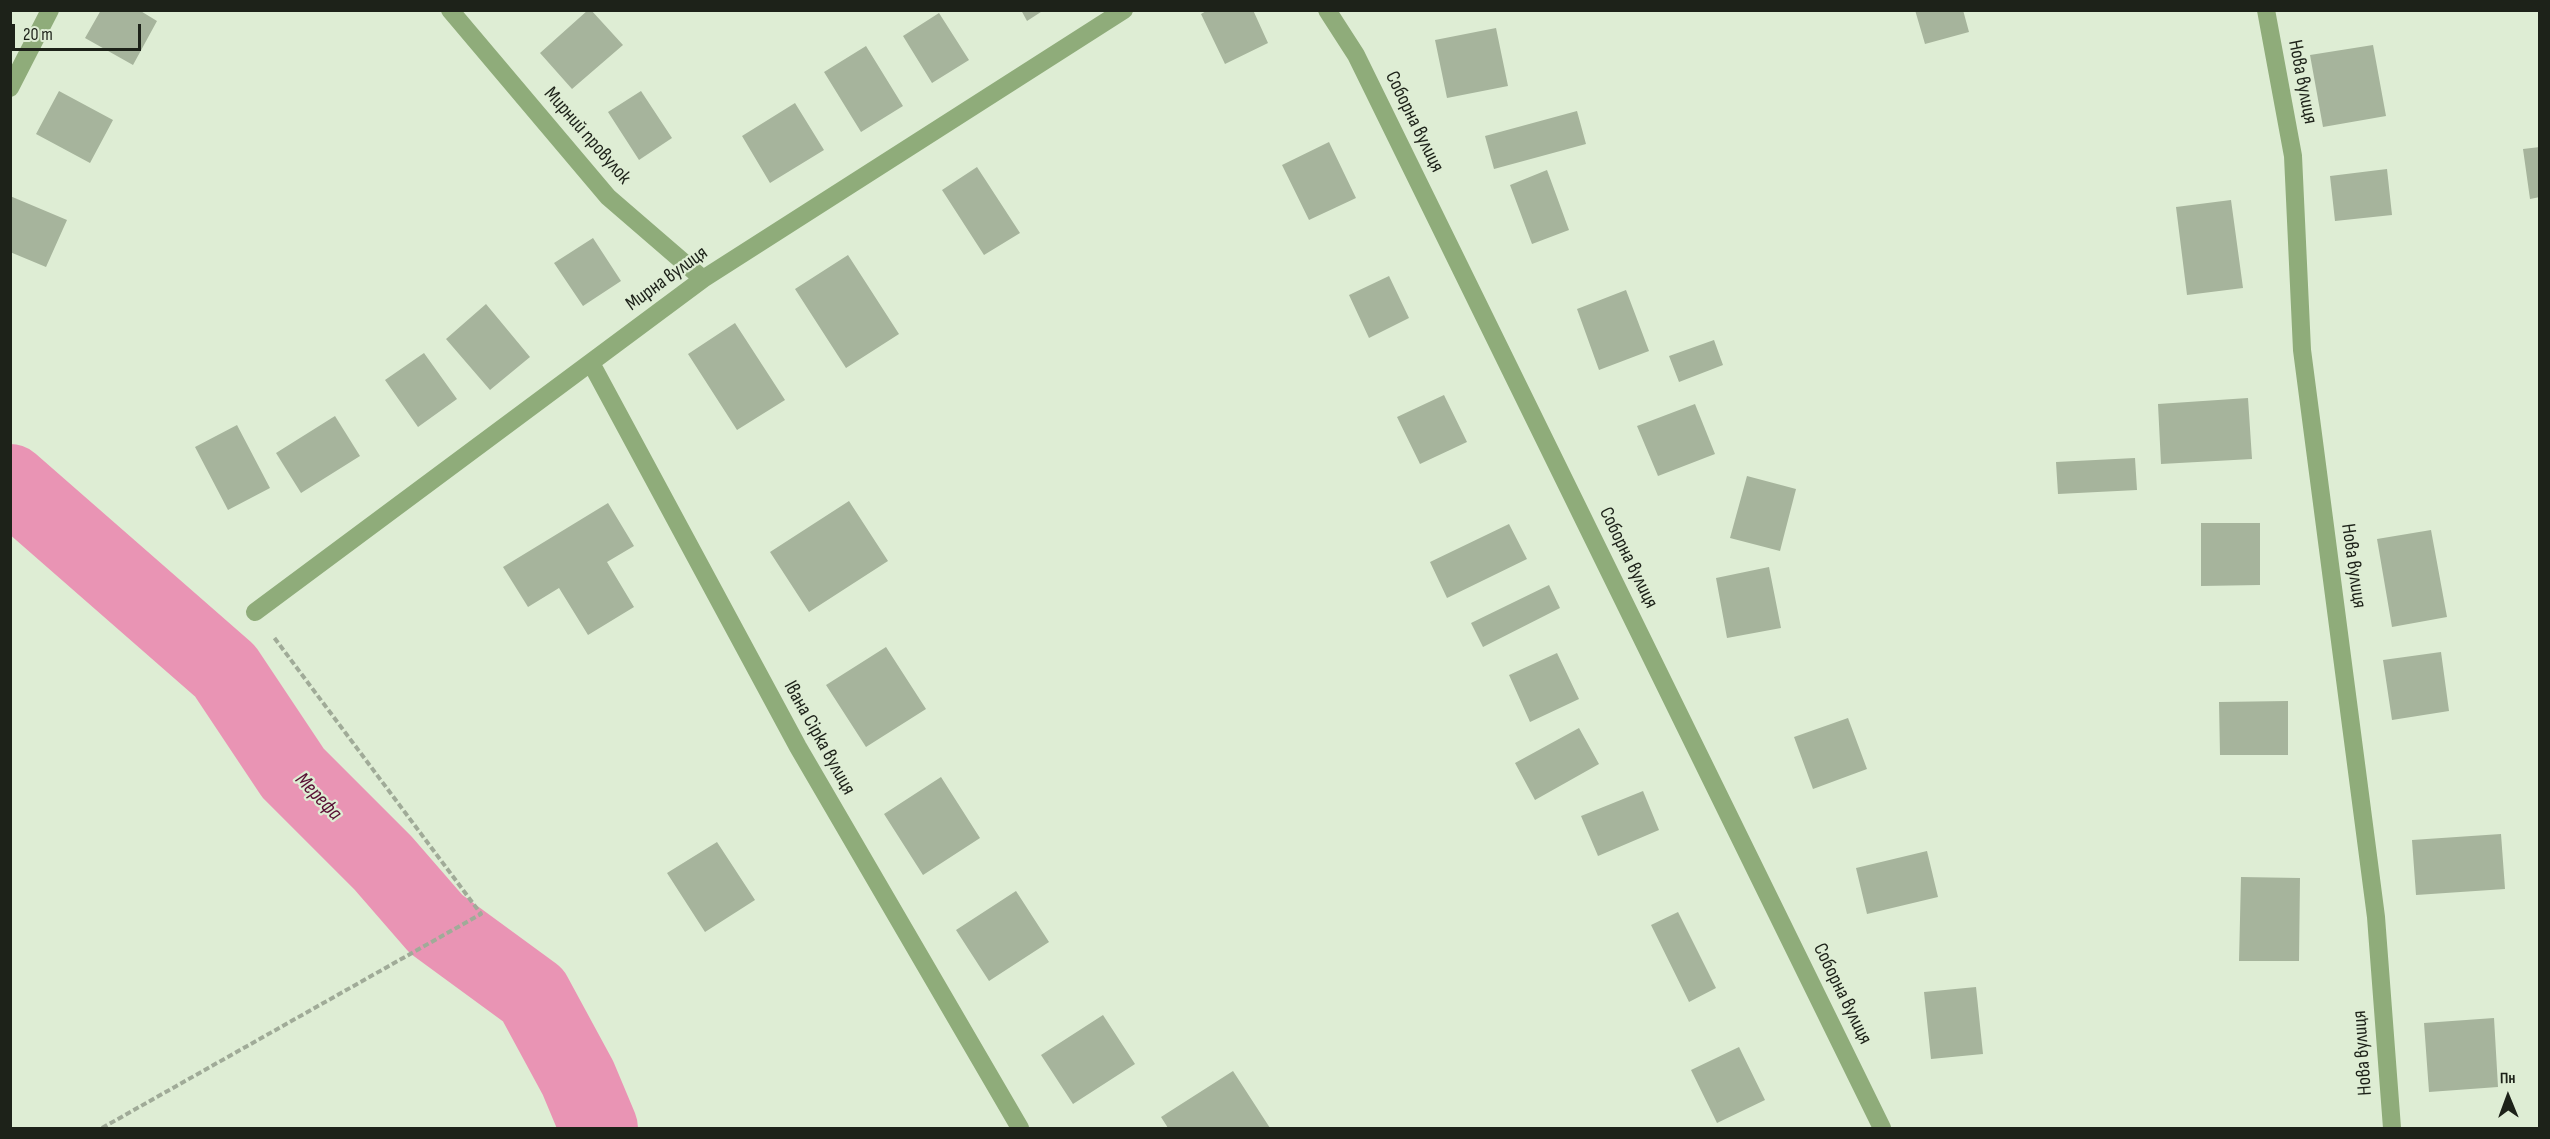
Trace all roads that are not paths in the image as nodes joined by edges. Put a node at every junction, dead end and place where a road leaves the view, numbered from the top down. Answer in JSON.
{"nodes":[{"id":1,"x":50,"y":10,"type":"edge"},
{"id":2,"x":450,"y":10,"type":"edge"},
{"id":3,"x":1124,"y":10,"type":"edge"},
{"id":4,"x":1327,"y":10,"type":"edge"},
{"id":5,"x":2266,"y":10,"type":"edge"},
{"id":6,"x":10,"y":88,"type":"edge"},
{"id":7,"x":703,"y":279,"type":"junction"},
{"id":8,"x":591,"y":363,"type":"junction"},
{"id":9,"x":255,"y":612,"type":"road end"},
{"id":10,"x":1020,"y":1128,"type":"edge"},
{"id":11,"x":1882,"y":1128,"type":"edge"},
{"id":12,"x":2392,"y":1128,"type":"edge"}],
"edges":[{"from":1,"to":6,"type":"street"},
{"from":2,"to":7,"type":"street","name":"Мирний провулок"},
{"from":3,"to":7,"type":"street","name":"Мирна вулиця"},
{"from":4,"to":11,"type":"street","name":"Соборна вулиця"},
{"from":5,"to":12,"type":"street","name":"Нова вулиця"},
{"from":7,"to":8,"type":"street","name":"Мирна вулиця"},
{"from":8,"to":9,"type":"street","name":"Мирна вулиця"},
{"from":8,"to":10,"type":"street","name":"Івана Сірка вулиця"}]}
